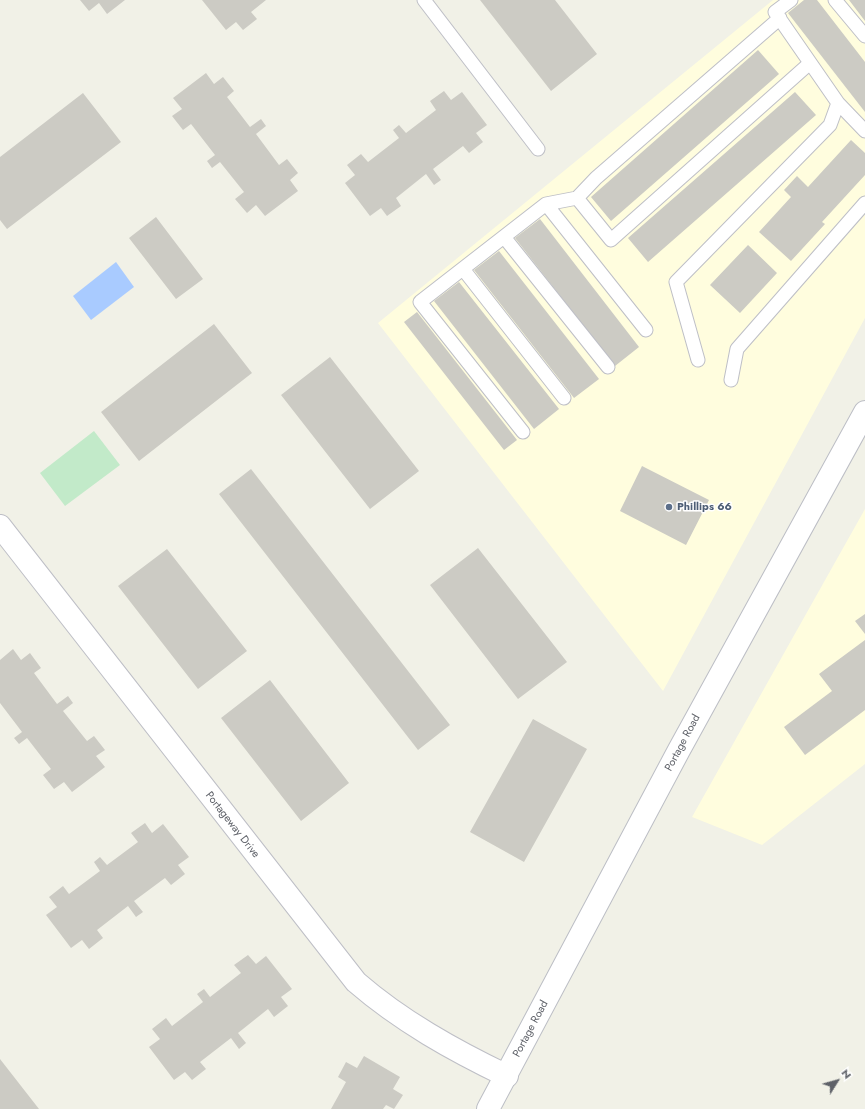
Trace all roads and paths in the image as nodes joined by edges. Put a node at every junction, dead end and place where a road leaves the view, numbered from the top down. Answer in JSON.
{"nodes":[{"id":1,"x":424,"y":0,"type":"edge"},
{"id":2,"x":791,"y":0,"type":"edge"},
{"id":3,"x":836,"y":0,"type":"edge"},
{"id":4,"x":780,"y":18,"type":"junction"},
{"id":5,"x":865,"y":36,"type":"edge"},
{"id":6,"x":810,"y":63,"type":"junction"},
{"id":7,"x":838,"y":103,"type":"junction"},
{"id":8,"x":865,"y":131,"type":"edge"},
{"id":9,"x":538,"y":149,"type":"dead end"},
{"id":10,"x":576,"y":198,"type":"junction"},
{"id":11,"x":865,"y":203,"type":"edge"},
{"id":12,"x":546,"y":204,"type":"junction"},
{"id":13,"x":504,"y":237,"type":"junction"},
{"id":14,"x":463,"y":269,"type":"junction"},
{"id":15,"x":646,"y":330,"type":"dead end"},
{"id":16,"x":698,"y":360,"type":"dead end"},
{"id":17,"x":608,"y":367,"type":"dead end"},
{"id":18,"x":731,"y":380,"type":"dead end"},
{"id":19,"x":564,"y":398,"type":"dead end"},
{"id":20,"x":865,"y":412,"type":"edge"},
{"id":21,"x":522,"y":432,"type":"dead end"},
{"id":22,"x":0,"y":526,"type":"edge"},
{"id":23,"x":506,"y":1076,"type":"junction"},
{"id":24,"x":488,"y":1109,"type":"edge"}],
"edges":[{"from":1,"to":9,"type":"lane"},
{"from":2,"to":4,"type":"lane"},
{"from":3,"to":5,"type":"lane"},
{"from":4,"to":6,"type":"lane"},
{"from":4,"to":10,"type":"lane"},
{"from":6,"to":7,"type":"lane"},
{"from":6,"to":10,"type":"lane"},
{"from":7,"to":8,"type":"lane"},
{"from":7,"to":16,"type":"lane"},
{"from":10,"to":12,"type":"lane"},
{"from":11,"to":18,"type":"lane"},
{"from":12,"to":13,"type":"lane"},
{"from":12,"to":15,"type":"lane"},
{"from":13,"to":14,"type":"lane"},
{"from":13,"to":17,"type":"lane"},
{"from":14,"to":19,"type":"lane"},
{"from":14,"to":21,"type":"lane"},
{"from":20,"to":23,"type":"main road","name":"Portage Road"},
{"from":22,"to":23,"type":"main road","name":"Portageway Drive"},
{"from":23,"to":24,"type":"main road","name":"Portage Road"}]}
